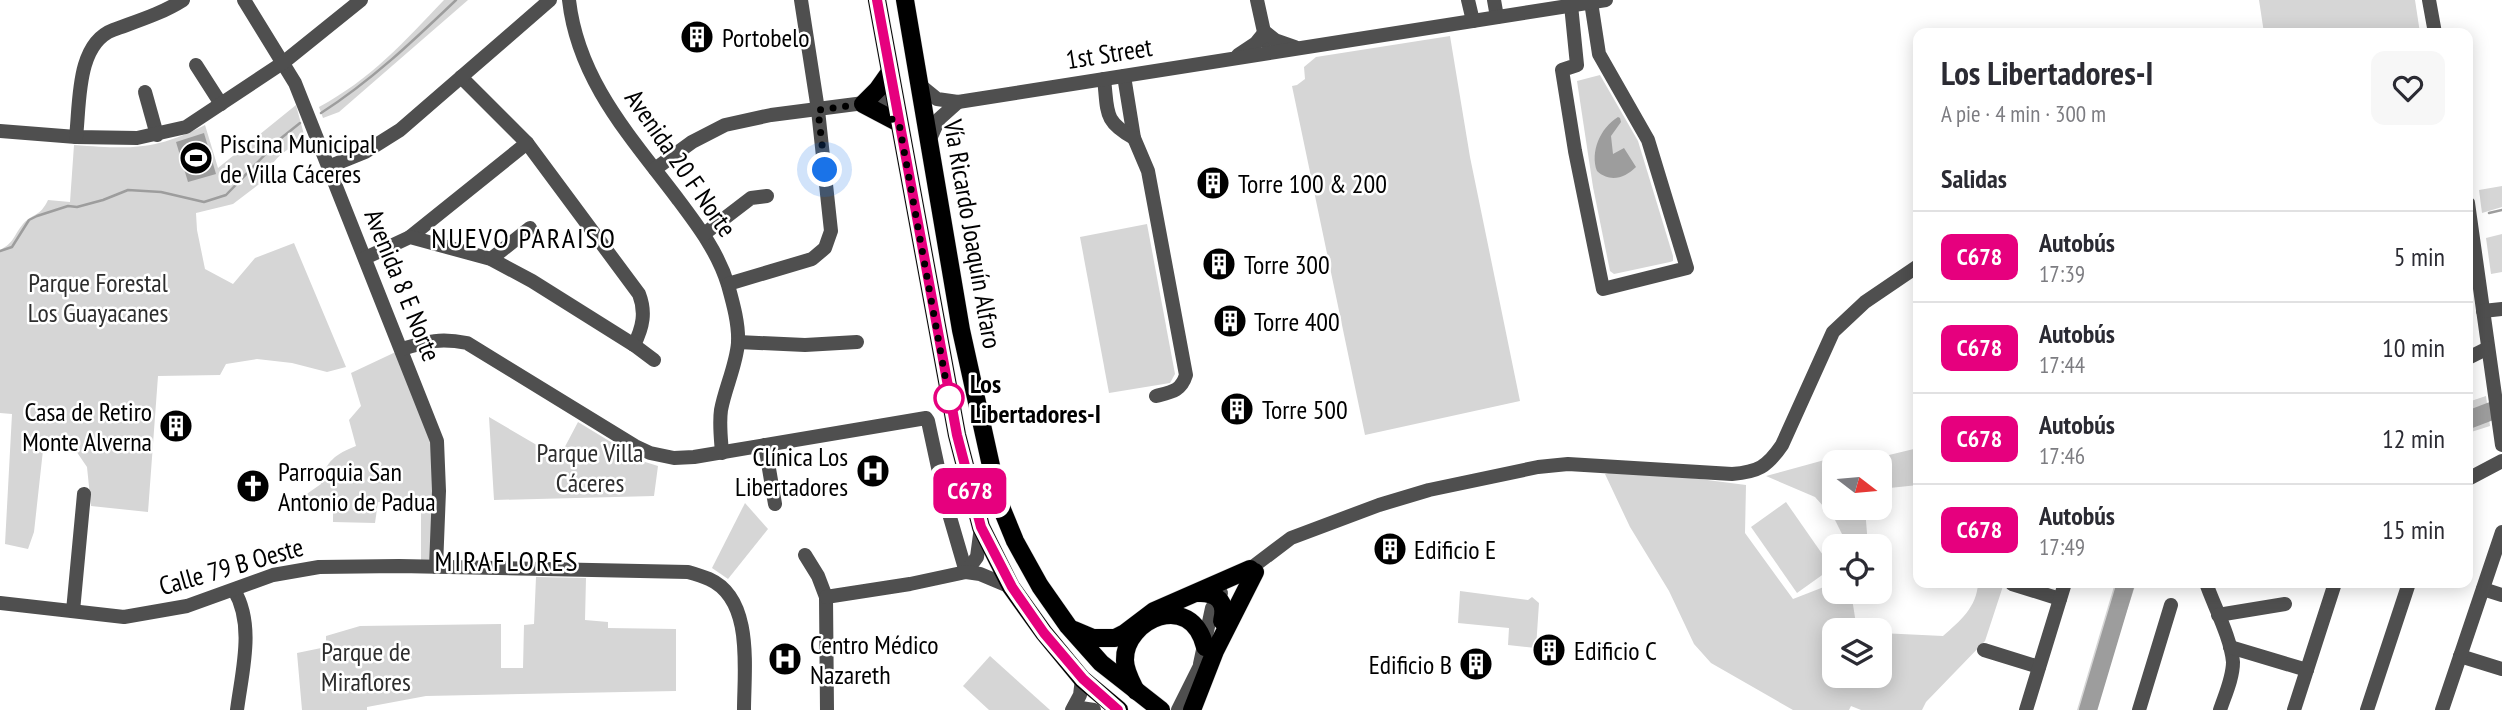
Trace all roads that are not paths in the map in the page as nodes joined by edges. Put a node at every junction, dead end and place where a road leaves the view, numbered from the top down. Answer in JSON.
{"nodes":[{"id":1,"x":183,"y":0,"type":"edge"},
{"id":2,"x":244,"y":0,"type":"edge"},
{"id":3,"x":361,"y":0,"type":"edge"},
{"id":4,"x":550,"y":0,"type":"edge"},
{"id":5,"x":569,"y":0,"type":"edge"},
{"id":6,"x":801,"y":0,"type":"edge"},
{"id":7,"x":877,"y":0,"type":"edge"},
{"id":8,"x":905,"y":0,"type":"edge"},
{"id":9,"x":1257,"y":0,"type":"edge"},
{"id":10,"x":1468,"y":0,"type":"edge"},
{"id":11,"x":1493,"y":0,"type":"edge"},
{"id":12,"x":2429,"y":0,"type":"edge"},
{"id":13,"x":1599,"y":1,"type":"edge"},
{"id":14,"x":1571,"y":5,"type":"junction"},
{"id":15,"x":1497,"y":17,"type":"junction"},
{"id":16,"x":1472,"y":21,"type":"junction"},
{"id":17,"x":2434,"y":28,"type":"edge"},
{"id":18,"x":1265,"y":32,"type":"junction"},
{"id":19,"x":1300,"y":48,"type":"junction"},
{"id":20,"x":1269,"y":53,"type":"junction"},
{"id":21,"x":1599,"y":54,"type":"junction"},
{"id":22,"x":1578,"y":57,"type":"junction"},
{"id":23,"x":1233,"y":59,"type":"junction"},
{"id":24,"x":284,"y":62,"type":"junction"},
{"id":25,"x":196,"y":65,"type":"dead end"},
{"id":26,"x":890,"y":72,"type":"junction"},
{"id":27,"x":1125,"y":76,"type":"junction"},
{"id":28,"x":461,"y":77,"type":"junction"},
{"id":29,"x":1104,"y":79,"type":"junction"},
{"id":30,"x":920,"y":86,"type":"junction"},
{"id":31,"x":145,"y":92,"type":"dead end"},
{"id":32,"x":895,"y":99,"type":"junction"},
{"id":33,"x":958,"y":102,"type":"junction"},
{"id":34,"x":221,"y":104,"type":"junction"},
{"id":35,"x":863,"y":104,"type":"junction"},
{"id":36,"x":818,"y":110,"type":"junction"},
{"id":37,"x":899,"y":123,"type":"junction"},
{"id":38,"x":0,"y":131,"type":"edge"},
{"id":39,"x":157,"y":135,"type":"junction"},
{"id":40,"x":76,"y":137,"type":"junction"},
{"id":41,"x":1134,"y":138,"type":"junction"},
{"id":42,"x":929,"y":141,"type":"junction"},
{"id":43,"x":527,"y":143,"type":"junction"},
{"id":44,"x":328,"y":167,"type":"junction"},
{"id":45,"x":655,"y":169,"type":"junction"},
{"id":46,"x":767,"y":196,"type":"dead end"},
{"id":47,"x":530,"y":228,"type":"dead end"},
{"id":48,"x":704,"y":234,"type":"junction"},
{"id":49,"x":410,"y":237,"type":"junction"},
{"id":50,"x":2473,"y":239,"type":"edge"},
{"id":51,"x":365,"y":258,"type":"junction"},
{"id":52,"x":491,"y":259,"type":"junction"},
{"id":53,"x":1913,"y":269,"type":"edge"},
{"id":54,"x":728,"y":284,"type":"junction"},
{"id":55,"x":2502,"y":309,"type":"edge"},
{"id":56,"x":2483,"y":311,"type":"junction"},
{"id":57,"x":738,"y":342,"type":"junction"},
{"id":58,"x":857,"y":342,"type":"dead end"},
{"id":59,"x":634,"y":345,"type":"junction"},
{"id":60,"x":2488,"y":348,"type":"junction"},
{"id":61,"x":402,"y":349,"type":"junction"},
{"id":62,"x":2473,"y":356,"type":"edge"},
{"id":63,"x":654,"y":360,"type":"dead end"},
{"id":64,"x":1156,"y":396,"type":"dead end"},
{"id":65,"x":765,"y":445,"type":"junction"},
{"id":66,"x":2502,"y":445,"type":"edge"},
{"id":67,"x":722,"y":453,"type":"junction"},
{"id":68,"x":2502,"y":461,"type":"edge"},
{"id":69,"x":2473,"y":476,"type":"edge"},
{"id":70,"x":84,"y":494,"type":"dead end"},
{"id":71,"x":775,"y":504,"type":"dead end"},
{"id":72,"x":981,"y":527,"type":"junction"},
{"id":73,"x":2502,"y":533,"type":"edge"},
{"id":74,"x":805,"y":555,"type":"dead end"},
{"id":75,"x":436,"y":567,"type":"junction"},
{"id":76,"x":1252,"y":570,"type":"junction"},
{"id":77,"x":966,"y":572,"type":"junction"},
{"id":78,"x":1012,"y":587,"type":"junction"},
{"id":79,"x":2025,"y":588,"type":"edge"},
{"id":80,"x":2063,"y":588,"type":"edge"},
{"id":81,"x":2208,"y":588,"type":"edge"},
{"id":82,"x":2333,"y":588,"type":"edge"},
{"id":83,"x":2407,"y":588,"type":"edge"},
{"id":84,"x":2483,"y":589,"type":"junction"},
{"id":85,"x":234,"y":590,"type":"junction"},
{"id":86,"x":1198,"y":593,"type":"junction"},
{"id":87,"x":2502,"y":595,"type":"edge"},
{"id":88,"x":826,"y":597,"type":"junction"},
{"id":89,"x":1217,"y":597,"type":"junction"},
{"id":90,"x":2060,"y":599,"type":"junction"},
{"id":91,"x":0,"y":603,"type":"edge"},
{"id":92,"x":2285,"y":604,"type":"dead end"},
{"id":93,"x":2171,"y":605,"type":"dead end"},
{"id":94,"x":73,"y":611,"type":"junction"},
{"id":95,"x":2218,"y":615,"type":"junction"},
{"id":96,"x":1222,"y":621,"type":"junction"},
{"id":97,"x":1068,"y":626,"type":"junction"},
{"id":98,"x":2230,"y":647,"type":"junction"},
{"id":99,"x":1984,"y":650,"type":"dead end"},
{"id":100,"x":1202,"y":655,"type":"junction"},
{"id":101,"x":2460,"y":656,"type":"junction"},
{"id":102,"x":2039,"y":667,"type":"junction"},
{"id":103,"x":2502,"y":669,"type":"edge"},
{"id":104,"x":2307,"y":670,"type":"junction"},
{"id":105,"x":1083,"y":679,"type":"junction"},
{"id":106,"x":1136,"y":691,"type":"junction"},
{"id":107,"x":1184,"y":708,"type":"edge"},
{"id":108,"x":1073,"y":709,"type":"edge"},
{"id":109,"x":237,"y":710,"type":"edge"},
{"id":110,"x":744,"y":710,"type":"edge"},
{"id":111,"x":827,"y":710,"type":"edge"},
{"id":112,"x":1094,"y":710,"type":"edge"},
{"id":113,"x":1119,"y":710,"type":"edge"},
{"id":114,"x":1161,"y":710,"type":"edge"},
{"id":115,"x":2026,"y":710,"type":"edge"},
{"id":116,"x":2138,"y":710,"type":"edge"},
{"id":117,"x":2220,"y":710,"type":"edge"},
{"id":118,"x":2294,"y":710,"type":"edge"},
{"id":119,"x":2367,"y":710,"type":"edge"},
{"id":120,"x":2442,"y":710,"type":"edge"}],
"edges":[{"from":1,"to":40,"type":"street"},
{"from":2,"to":24,"type":"street","name":"Avenida 8 E Norte"},
{"from":3,"to":24,"type":"street"},
{"from":4,"to":28,"type":"street"},
{"from":5,"to":45,"type":"street","name":"Avenida 20 F Norte"},
{"from":6,"to":36,"type":"street"},
{"from":7,"to":26,"type":"main road","name":"Vía Ricardo Joaquín Alfaro"},
{"from":8,"to":30,"type":"main road","name":"Vía Ricardo Joaquín Alfaro"},
{"from":9,"to":18,"type":"street"},
{"from":10,"to":16,"type":"street"},
{"from":11,"to":15,"type":"street"},
{"from":12,"to":17,"type":"street"},
{"from":13,"to":14,"type":"street","name":"1st Street"},
{"from":13,"to":21,"type":"street"},
{"from":14,"to":15,"type":"street","name":"1st Street"},
{"from":14,"to":22,"type":"street"},
{"from":15,"to":16,"type":"street","name":"1st Street"},
{"from":16,"to":19,"type":"street","name":"1st Street"},
{"from":18,"to":19,"type":"street"},
{"from":18,"to":20,"type":"street"},
{"from":18,"to":23,"type":"street"},
{"from":19,"to":20,"type":"street","name":"1st Street"},
{"from":20,"to":23,"type":"street","name":"1st Street"},
{"from":21,"to":22,"type":"street"},
{"from":21,"to":22,"type":"street"},
{"from":23,"to":27,"type":"street","name":"1st Street"},
{"from":24,"to":34,"type":"street"},
{"from":24,"to":44,"type":"street","name":"Avenida 8 E Norte"},
{"from":25,"to":34,"type":"street"},
{"from":26,"to":32,"type":"main road","name":"Vía Ricardo Joaquín Alfaro"},
{"from":26,"to":35,"type":"main road"},
{"from":27,"to":29,"type":"street","name":"1st Street"},
{"from":27,"to":41,"type":"street"},
{"from":28,"to":43,"type":"street"},
{"from":28,"to":44,"type":"street"},
{"from":29,"to":33,"type":"street","name":"1st Street"},
{"from":29,"to":41,"type":"street"},
{"from":30,"to":33,"type":"street","name":"1st Street"},
{"from":30,"to":42,"type":"main road","name":"Vía Ricardo Joaquín Alfaro"},
{"from":31,"to":39,"type":"street"},
{"from":32,"to":35,"type":"street"},
{"from":32,"to":37,"type":"main road","name":"Vía Ricardo Joaquín Alfaro"},
{"from":33,"to":42,"type":"street"},
{"from":34,"to":39,"type":"street"},
{"from":35,"to":36,"type":"street"},
{"from":35,"to":37,"type":"main road"},
{"from":36,"to":45,"type":"street"},
{"from":36,"to":54,"type":"street"},
{"from":37,"to":72,"type":"main road","name":"Vía Ricardo Joaquín Alfaro"},
{"from":38,"to":40,"type":"street"},
{"from":39,"to":40,"type":"street"},
{"from":41,"to":64,"type":"street"},
{"from":42,"to":97,"type":"main road","name":"Vía Ricardo Joaquín Alfaro"},
{"from":43,"to":49,"type":"street"},
{"from":43,"to":59,"type":"street"},
{"from":44,"to":51,"type":"street","name":"Avenida 8 E Norte"},
{"from":45,"to":48,"type":"street","name":"Avenida 20 F Norte"},
{"from":46,"to":48,"type":"street"},
{"from":47,"to":52,"type":"street"},
{"from":48,"to":54,"type":"street","name":"Avenida 20 F Norte"},
{"from":49,"to":51,"type":"street"},
{"from":49,"to":52,"type":"street"},
{"from":50,"to":56,"type":"street"},
{"from":51,"to":61,"type":"street","name":"Avenida 8 E Norte"},
{"from":52,"to":59,"type":"street"},
{"from":53,"to":76,"type":"street"},
{"from":54,"to":57,"type":"street","name":"Avenida 20 F Norte"},
{"from":55,"to":56,"type":"street"},
{"from":56,"to":60,"type":"street"},
{"from":57,"to":58,"type":"street"},
{"from":57,"to":67,"type":"street","name":"Avenida 20 F Norte"},
{"from":59,"to":63,"type":"street"},
{"from":60,"to":62,"type":"street"},
{"from":60,"to":66,"type":"street"},
{"from":61,"to":67,"type":"street"},
{"from":61,"to":75,"type":"street","name":"Avenida 8 E Norte"},
{"from":65,"to":67,"type":"street"},
{"from":65,"to":71,"type":"street"},
{"from":65,"to":77,"type":"street"},
{"from":68,"to":69,"type":"street"},
{"from":70,"to":94,"type":"street"},
{"from":72,"to":77,"type":"street"},
{"from":72,"to":78,"type":"main road","name":"Vía Ricardo Joaquín Alfaro"},
{"from":73,"to":84,"type":"street"},
{"from":74,"to":88,"type":"street"},
{"from":75,"to":85,"type":"street","name":"Calle 79 B Oeste"},
{"from":75,"to":110,"type":"street","name":"Calle 79 B Oeste"},
{"from":76,"to":86,"type":"main road"},
{"from":76,"to":89,"type":"street"},
{"from":76,"to":96,"type":"street"},
{"from":76,"to":107,"type":"main road"},
{"from":77,"to":78,"type":"street"},
{"from":77,"to":88,"type":"street"},
{"from":78,"to":105,"type":"main road","name":"Vía Ricardo Joaquín Alfaro"},
{"from":79,"to":90,"type":"street"},
{"from":80,"to":90,"type":"street"},
{"from":81,"to":95,"type":"street"},
{"from":82,"to":104,"type":"street"},
{"from":83,"to":119,"type":"street"},
{"from":84,"to":87,"type":"street"},
{"from":84,"to":101,"type":"street"},
{"from":85,"to":94,"type":"street","name":"Calle 79 B Oeste"},
{"from":85,"to":109,"type":"street"},
{"from":86,"to":89,"type":"main road"},
{"from":86,"to":97,"type":"main road"},
{"from":88,"to":111,"type":"street"},
{"from":89,"to":96,"type":"main road"},
{"from":89,"to":100,"type":"street"},
{"from":90,"to":102,"type":"street"},
{"from":91,"to":94,"type":"street","name":"Calle 79 B Oeste"},
{"from":92,"to":95,"type":"street"},
{"from":93,"to":116,"type":"street"},
{"from":95,"to":98,"type":"street"},
{"from":96,"to":100,"type":"street"},
{"from":97,"to":106,"type":"main road","name":"Vía Ricardo Joaquín Alfaro"},
{"from":98,"to":104,"type":"street"},
{"from":98,"to":117,"type":"street"},
{"from":99,"to":102,"type":"street"},
{"from":100,"to":106,"type":"main road"},
{"from":100,"to":107,"type":"street"},
{"from":101,"to":103,"type":"street"},
{"from":101,"to":120,"type":"street"},
{"from":102,"to":115,"type":"street"},
{"from":104,"to":118,"type":"street"},
{"from":105,"to":108,"type":"street"},
{"from":105,"to":113,"type":"main road","name":"Vía Ricardo Joaquín Alfaro"},
{"from":106,"to":114,"type":"main road","name":"Vía Ricardo Joaquín Alfaro"},
{"from":108,"to":112,"type":"street"}]}
